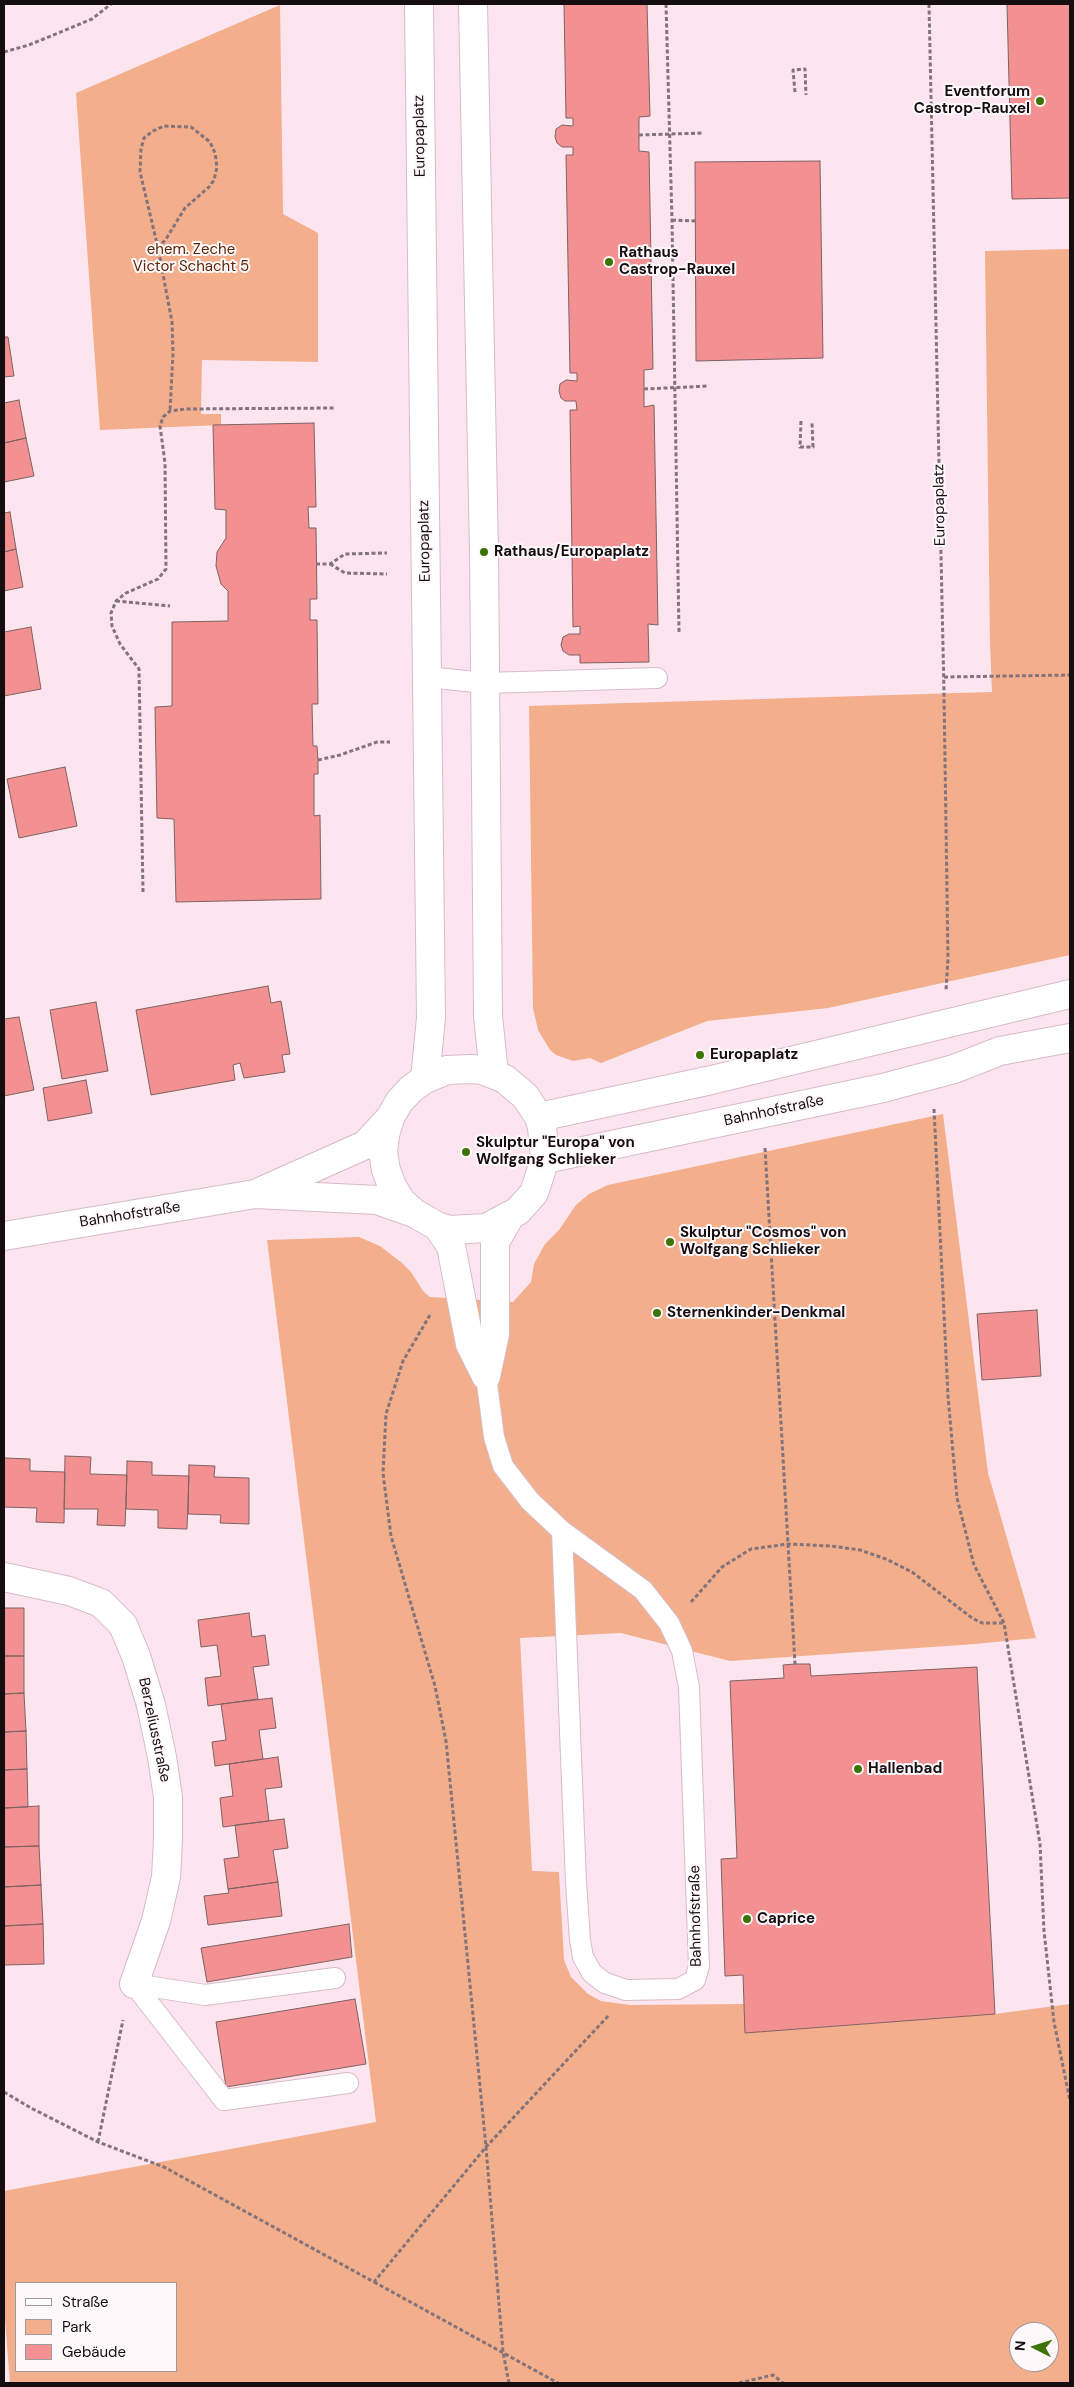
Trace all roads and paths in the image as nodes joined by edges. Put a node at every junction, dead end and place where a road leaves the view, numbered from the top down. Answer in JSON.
{"nodes":[{"id":1,"x":111,"y":4,"type":"edge"},
{"id":2,"x":419,"y":4,"type":"edge"},
{"id":3,"x":473,"y":4,"type":"edge"},
{"id":4,"x":666,"y":4,"type":"edge"},
{"id":5,"x":929,"y":4,"type":"edge"},
{"id":6,"x":4,"y":52,"type":"edge"},
{"id":7,"x":795,"y":92,"type":"dead end"},
{"id":8,"x":806,"y":94,"type":"dead end"},
{"id":9,"x":703,"y":133,"type":"dead end"},
{"id":10,"x":670,"y":134,"type":"junction"},
{"id":11,"x":638,"y":135,"type":"dead end"},
{"id":12,"x":672,"y":220,"type":"junction"},
{"id":13,"x":696,"y":221,"type":"dead end"},
{"id":14,"x":158,"y":248,"type":"junction"},
{"id":15,"x":709,"y":386,"type":"dead end"},
{"id":16,"x":674,"y":388,"type":"junction"},
{"id":17,"x":644,"y":389,"type":"dead end"},
{"id":18,"x":334,"y":408,"type":"dead end"},
{"id":19,"x":170,"y":411,"type":"junction"},
{"id":20,"x":801,"y":421,"type":"dead end"},
{"id":21,"x":812,"y":423,"type":"dead end"},
{"id":22,"x":387,"y":553,"type":"dead end"},
{"id":23,"x":316,"y":564,"type":"dead end"},
{"id":24,"x":330,"y":564,"type":"junction"},
{"id":25,"x":387,"y":574,"type":"dead end"},
{"id":26,"x":116,"y":601,"type":"junction"},
{"id":27,"x":170,"y":606,"type":"dead end"},
{"id":28,"x":679,"y":632,"type":"dead end"},
{"id":29,"x":1070,"y":675,"type":"edge"},
{"id":30,"x":427,"y":677,"type":"junction"},
{"id":31,"x":944,"y":677,"type":"junction"},
{"id":32,"x":657,"y":678,"type":"dead end"},
{"id":33,"x":486,"y":683,"type":"junction"},
{"id":34,"x":390,"y":742,"type":"dead end"},
{"id":35,"x":318,"y":760,"type":"dead end"},
{"id":36,"x":143,"y":892,"type":"dead end"},
{"id":37,"x":1070,"y":994,"type":"edge"},
{"id":38,"x":945,"y":997,"type":"dead end"},
{"id":39,"x":1070,"y":1038,"type":"edge"},
{"id":40,"x":494,"y":1074,"type":"junction"},
{"id":41,"x":425,"y":1078,"type":"junction"},
{"id":42,"x":934,"y":1104,"type":"dead end"},
{"id":43,"x":539,"y":1117,"type":"junction"},
{"id":44,"x":390,"y":1118,"type":"junction"},
{"id":45,"x":764,"y":1140,"type":"dead end"},
{"id":46,"x":545,"y":1159,"type":"junction"},
{"id":47,"x":256,"y":1194,"type":"junction"},
{"id":48,"x":414,"y":1213,"type":"junction"},
{"id":49,"x":509,"y":1218,"type":"junction"},
{"id":50,"x":437,"y":1226,"type":"junction"},
{"id":51,"x":4,"y":1236,"type":"edge"},
{"id":52,"x":432,"y":1312,"type":"dead end"},
{"id":53,"x":486,"y":1376,"type":"junction"},
{"id":54,"x":562,"y":1531,"type":"junction"},
{"id":55,"x":788,"y":1544,"type":"junction"},
{"id":56,"x":4,"y":1577,"type":"edge"},
{"id":57,"x":1004,"y":1623,"type":"junction"},
{"id":58,"x":669,"y":1624,"type":"junction"},
{"id":59,"x":795,"y":1664,"type":"dead end"},
{"id":60,"x":335,"y":1978,"type":"dead end"},
{"id":61,"x":134,"y":1984,"type":"junction"},
{"id":62,"x":626,"y":1990,"type":"junction"},
{"id":63,"x":348,"y":2083,"type":"dead end"},
{"id":64,"x":4,"y":2092,"type":"edge"},
{"id":65,"x":1070,"y":2101,"type":"edge"},
{"id":66,"x":98,"y":2142,"type":"junction"},
{"id":67,"x":486,"y":2147,"type":"junction"},
{"id":68,"x":374,"y":2282,"type":"junction"},
{"id":69,"x":503,"y":2352,"type":"junction"},
{"id":70,"x":509,"y":2383,"type":"edge"},
{"id":71,"x":558,"y":2383,"type":"edge"},
{"id":72,"x":739,"y":2383,"type":"edge"},
{"id":73,"x":783,"y":2383,"type":"edge"}],
"edges":[{"from":1,"to":6,"type":"path"},
{"from":2,"to":30,"type":"street","name":"Europaplatz"},
{"from":3,"to":33,"type":"street"},
{"from":4,"to":10,"type":"path"},
{"from":5,"to":31,"type":"path","name":"Europaplatz"},
{"from":7,"to":8,"type":"path"},
{"from":9,"to":10,"type":"path"},
{"from":10,"to":11,"type":"path"},
{"from":10,"to":12,"type":"path"},
{"from":12,"to":13,"type":"path"},
{"from":12,"to":16,"type":"path"},
{"from":14,"to":14,"type":"path"},
{"from":14,"to":19,"type":"path"},
{"from":15,"to":16,"type":"path"},
{"from":16,"to":17,"type":"path"},
{"from":16,"to":28,"type":"path"},
{"from":18,"to":19,"type":"path"},
{"from":19,"to":26,"type":"path"},
{"from":20,"to":21,"type":"path"},
{"from":22,"to":24,"type":"path"},
{"from":23,"to":24,"type":"path"},
{"from":24,"to":25,"type":"path"},
{"from":26,"to":27,"type":"path"},
{"from":26,"to":36,"type":"path"},
{"from":29,"to":31,"type":"path"},
{"from":30,"to":33,"type":"lane"},
{"from":30,"to":41,"type":"street","name":"Europaplatz"},
{"from":31,"to":38,"type":"path","name":"Europaplatz"},
{"from":32,"to":33,"type":"lane"},
{"from":33,"to":40,"type":"street"},
{"from":34,"to":35,"type":"path"},
{"from":37,"to":43,"type":"street"},
{"from":39,"to":46,"type":"street","name":"Bahnhofstraße"},
{"from":40,"to":41,"type":"street"},
{"from":40,"to":43,"type":"street"},
{"from":41,"to":44,"type":"street","name":"Bahnhofstraße"},
{"from":42,"to":57,"type":"path"},
{"from":43,"to":46,"type":"street"},
{"from":44,"to":47,"type":"street","name":"Bahnhofstraße"},
{"from":44,"to":48,"type":"street"},
{"from":45,"to":55,"type":"path"},
{"from":46,"to":49,"type":"street","name":"Bahnhofstraße"},
{"from":47,"to":48,"type":"street","name":"Bahnhofstraße"},
{"from":47,"to":51,"type":"street","name":"Bahnhofstraße"},
{"from":48,"to":50,"type":"street","name":"Bahnhofstraße"},
{"from":49,"to":50,"type":"street","name":"Bahnhofstraße"},
{"from":49,"to":53,"type":"street","name":"Bahnhofstraße"},
{"from":50,"to":53,"type":"street","name":"Bahnhofstraße"},
{"from":52,"to":67,"type":"path"},
{"from":53,"to":54,"type":"lane","name":"Bahnhofstraße"},
{"from":54,"to":58,"type":"lane","name":"Bahnhofstraße"},
{"from":54,"to":62,"type":"lane","name":"Bahnhofstraße"},
{"from":55,"to":57,"type":"path"},
{"from":55,"to":58,"type":"path"},
{"from":55,"to":59,"type":"path"},
{"from":56,"to":61,"type":"street","name":"Berzeliusstraße"},
{"from":57,"to":65,"type":"path"},
{"from":58,"to":62,"type":"lane","name":"Bahnhofstraße"},
{"from":60,"to":61,"type":"lane"},
{"from":61,"to":63,"type":"lane"},
{"from":61,"to":66,"type":"path"},
{"from":62,"to":67,"type":"path"},
{"from":64,"to":66,"type":"path"},
{"from":66,"to":68,"type":"path"},
{"from":67,"to":68,"type":"path"},
{"from":67,"to":69,"type":"path"},
{"from":68,"to":69,"type":"path"},
{"from":69,"to":70,"type":"path"},
{"from":69,"to":71,"type":"path"},
{"from":72,"to":73,"type":"path"}]}
